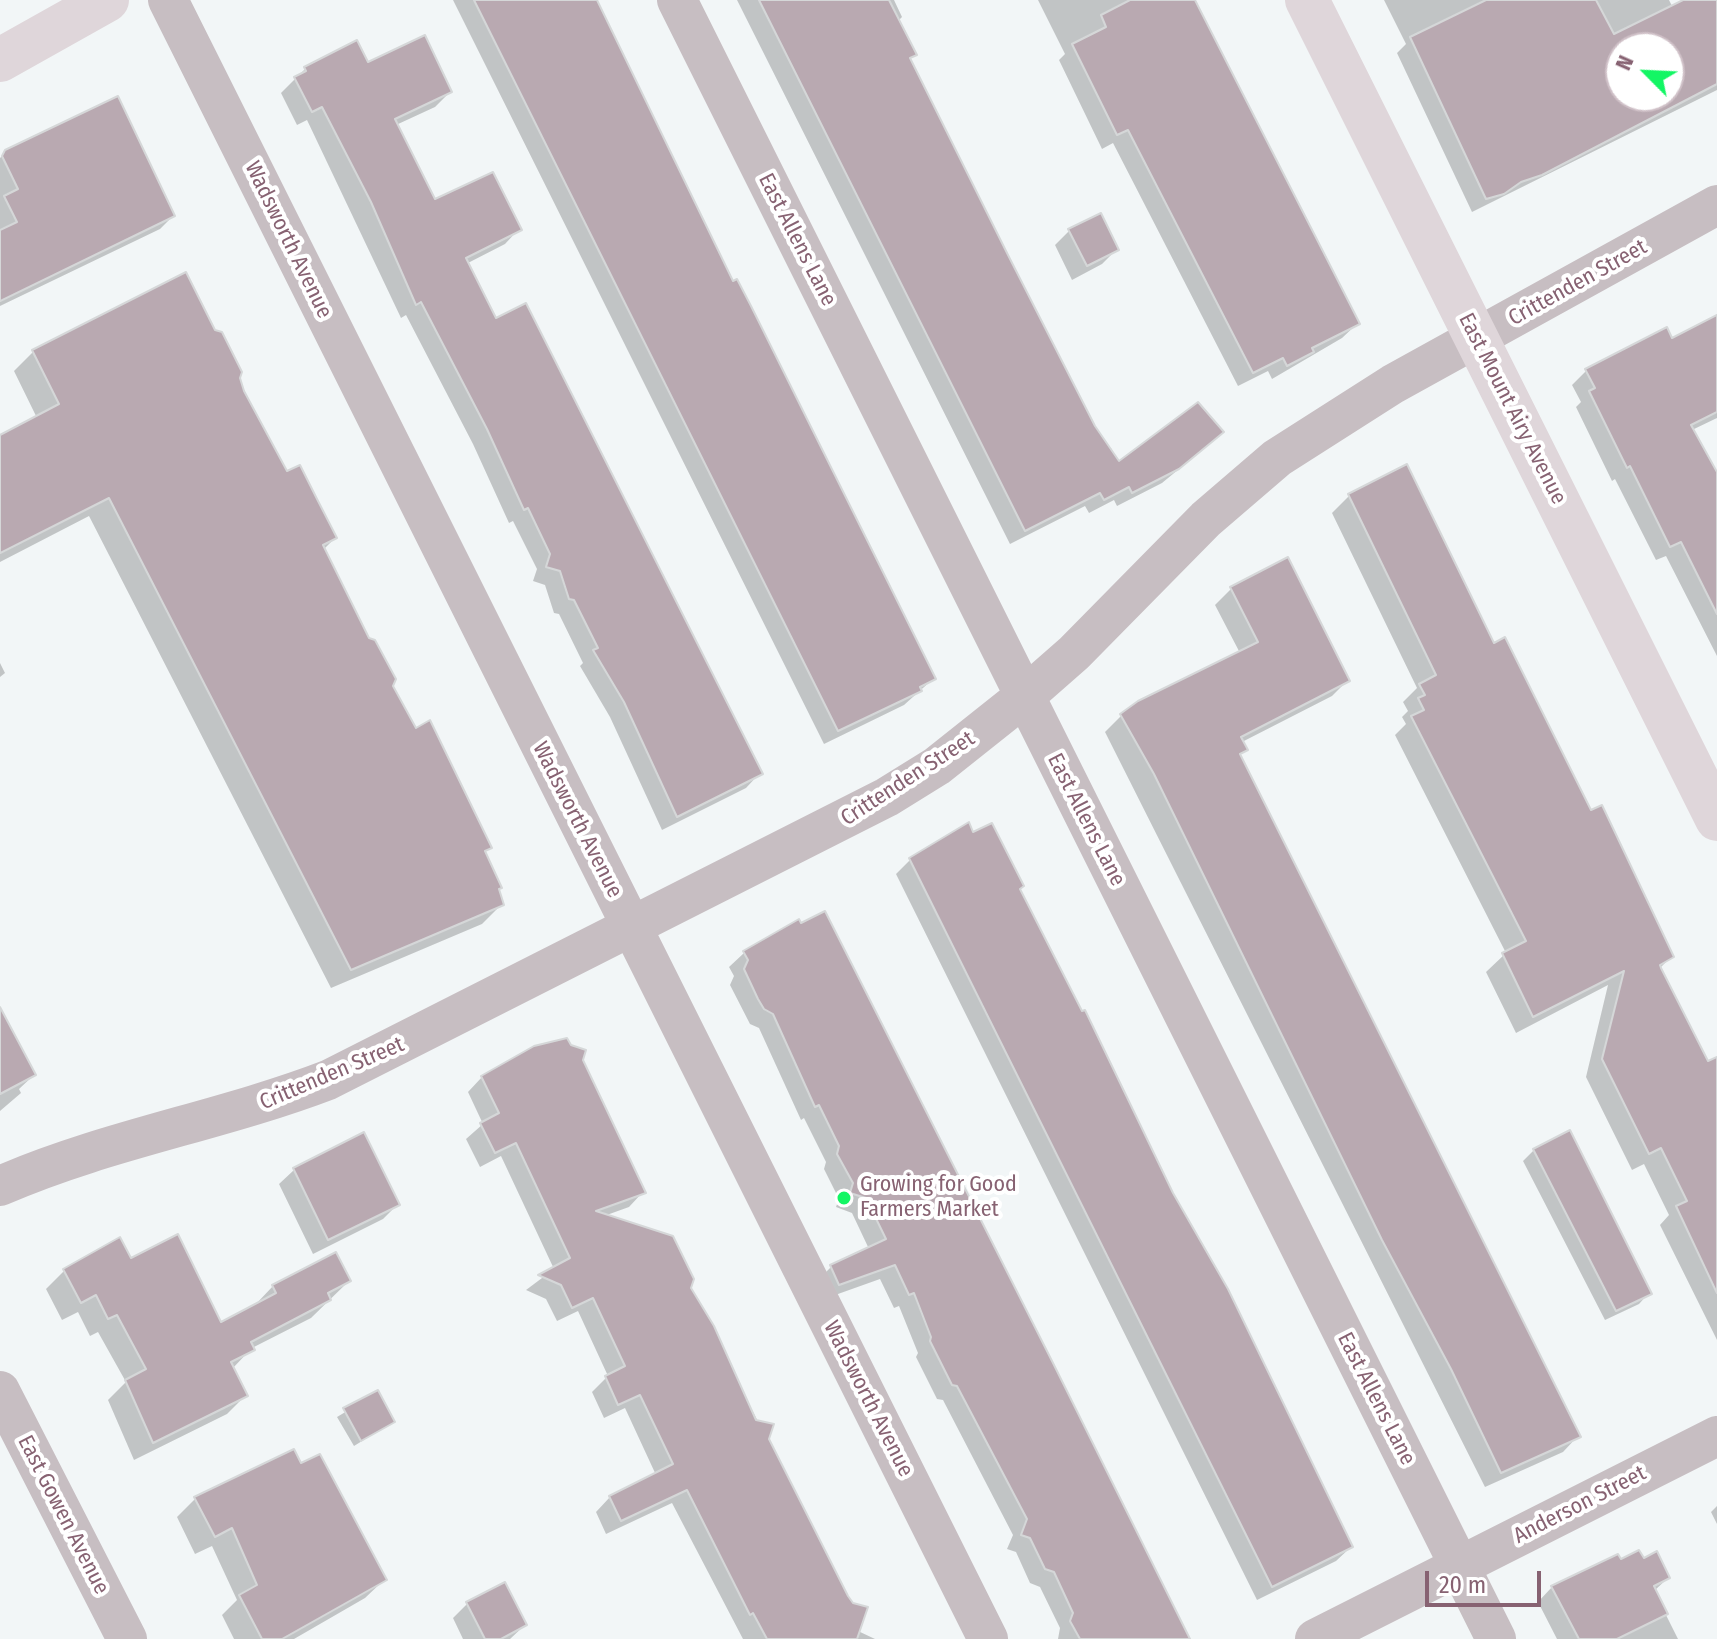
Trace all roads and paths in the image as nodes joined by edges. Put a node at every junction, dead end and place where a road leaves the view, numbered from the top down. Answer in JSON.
{"nodes":[{"id":1,"x":107,"y":0,"type":"edge"},
{"id":2,"x":168,"y":0,"type":"edge"},
{"id":3,"x":677,"y":0,"type":"edge"},
{"id":4,"x":1307,"y":0,"type":"edge"},
{"id":5,"x":0,"y":60,"type":"edge"},
{"id":6,"x":1717,"y":205,"type":"edge"},
{"id":7,"x":1476,"y":338,"type":"junction"},
{"id":8,"x":1025,"y":696,"type":"junction"},
{"id":9,"x":1717,"y":819,"type":"edge"},
{"id":10,"x":632,"y":928,"type":"junction"},
{"id":11,"x":0,"y":1186,"type":"edge"},
{"id":12,"x":0,"y":1391,"type":"edge"},
{"id":13,"x":1717,"y":1436,"type":"edge"},
{"id":14,"x":1459,"y":1566,"type":"junction"},
{"id":15,"x":127,"y":1639,"type":"edge"},
{"id":16,"x":988,"y":1639,"type":"edge"},
{"id":17,"x":1315,"y":1639,"type":"edge"},
{"id":18,"x":1496,"y":1639,"type":"edge"}],
"edges":[{"from":1,"to":5,"type":"main road"},
{"from":2,"to":10,"type":"street","name":"Wadsworth Avenue"},
{"from":3,"to":8,"type":"street","name":"East Allens Lane"},
{"from":4,"to":7,"type":"main road","name":"East Mount Airy Avenue"},
{"from":6,"to":7,"type":"street","name":"Crittenden Street"},
{"from":7,"to":8,"type":"street","name":"Crittenden Street"},
{"from":7,"to":9,"type":"main road","name":"East Mount Airy Avenue"},
{"from":8,"to":10,"type":"street","name":"Crittenden Street"},
{"from":8,"to":14,"type":"street","name":"East Allens Lane"},
{"from":10,"to":11,"type":"street","name":"Crittenden Street"},
{"from":10,"to":16,"type":"street","name":"Wadsworth Avenue"},
{"from":12,"to":15,"type":"street","name":"East Gowen Avenue"},
{"from":13,"to":14,"type":"street","name":"Anderson Street"},
{"from":14,"to":17,"type":"street","name":"Anderson Street"},
{"from":14,"to":18,"type":"street","name":"East Allens Lane"}]}
